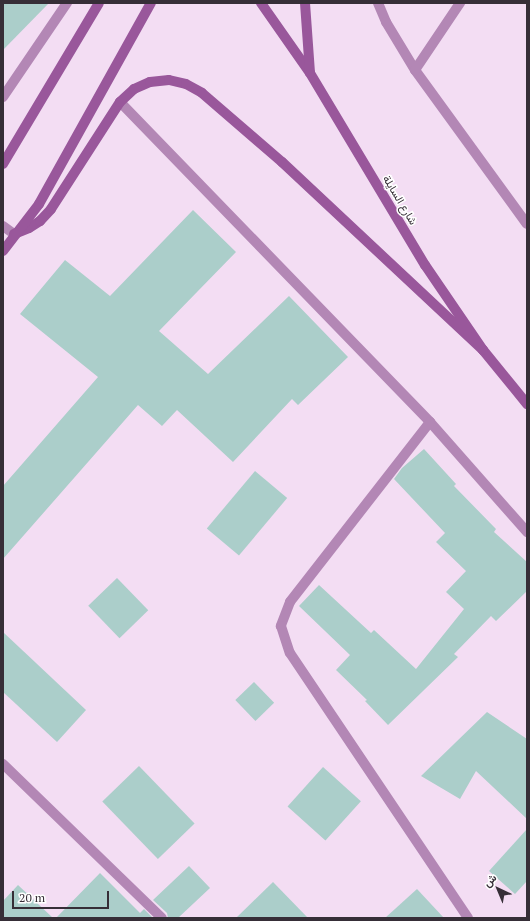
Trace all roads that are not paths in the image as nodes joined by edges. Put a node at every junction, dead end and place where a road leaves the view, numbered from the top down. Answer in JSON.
{"nodes":[{"id":1,"x":67,"y":3,"type":"edge"},
{"id":2,"x":99,"y":3,"type":"edge"},
{"id":3,"x":151,"y":3,"type":"edge"},
{"id":4,"x":261,"y":3,"type":"edge"},
{"id":5,"x":305,"y":3,"type":"edge"},
{"id":6,"x":378,"y":3,"type":"edge"},
{"id":7,"x":460,"y":3,"type":"edge"},
{"id":8,"x":414,"y":70,"type":"junction"},
{"id":9,"x":310,"y":73,"type":"junction"},
{"id":10,"x":3,"y":97,"type":"edge"},
{"id":11,"x":120,"y":102,"type":"junction"},
{"id":12,"x":4,"y":162,"type":"edge"},
{"id":13,"x":527,"y":224,"type":"edge"},
{"id":14,"x":3,"y":226,"type":"edge"},
{"id":15,"x":14,"y":234,"type":"junction"},
{"id":16,"x":3,"y":251,"type":"edge"},
{"id":17,"x":483,"y":350,"type":"junction"},
{"id":18,"x":527,"y":404,"type":"edge"},
{"id":19,"x":430,"y":422,"type":"junction"},
{"id":20,"x":527,"y":532,"type":"edge"},
{"id":21,"x":3,"y":764,"type":"edge"},
{"id":22,"x":162,"y":918,"type":"edge"},
{"id":23,"x":468,"y":918,"type":"edge"}],
"edges":[{"from":1,"to":10,"type":"street"},
{"from":2,"to":12,"type":"main road"},
{"from":3,"to":15,"type":"main road"},
{"from":4,"to":9,"type":"main road","name":"شارع السايلة"},
{"from":5,"to":9,"type":"main road"},
{"from":6,"to":8,"type":"street"},
{"from":7,"to":8,"type":"street"},
{"from":8,"to":13,"type":"street"},
{"from":9,"to":17,"type":"main road","name":"شارع السايلة"},
{"from":11,"to":15,"type":"main road"},
{"from":11,"to":17,"type":"main road"},
{"from":11,"to":19,"type":"street"},
{"from":14,"to":15,"type":"street"},
{"from":15,"to":16,"type":"main road"},
{"from":17,"to":18,"type":"main road","name":"شارع السايلة"},
{"from":19,"to":20,"type":"street"},
{"from":19,"to":23,"type":"street"},
{"from":21,"to":22,"type":"street"}]}
